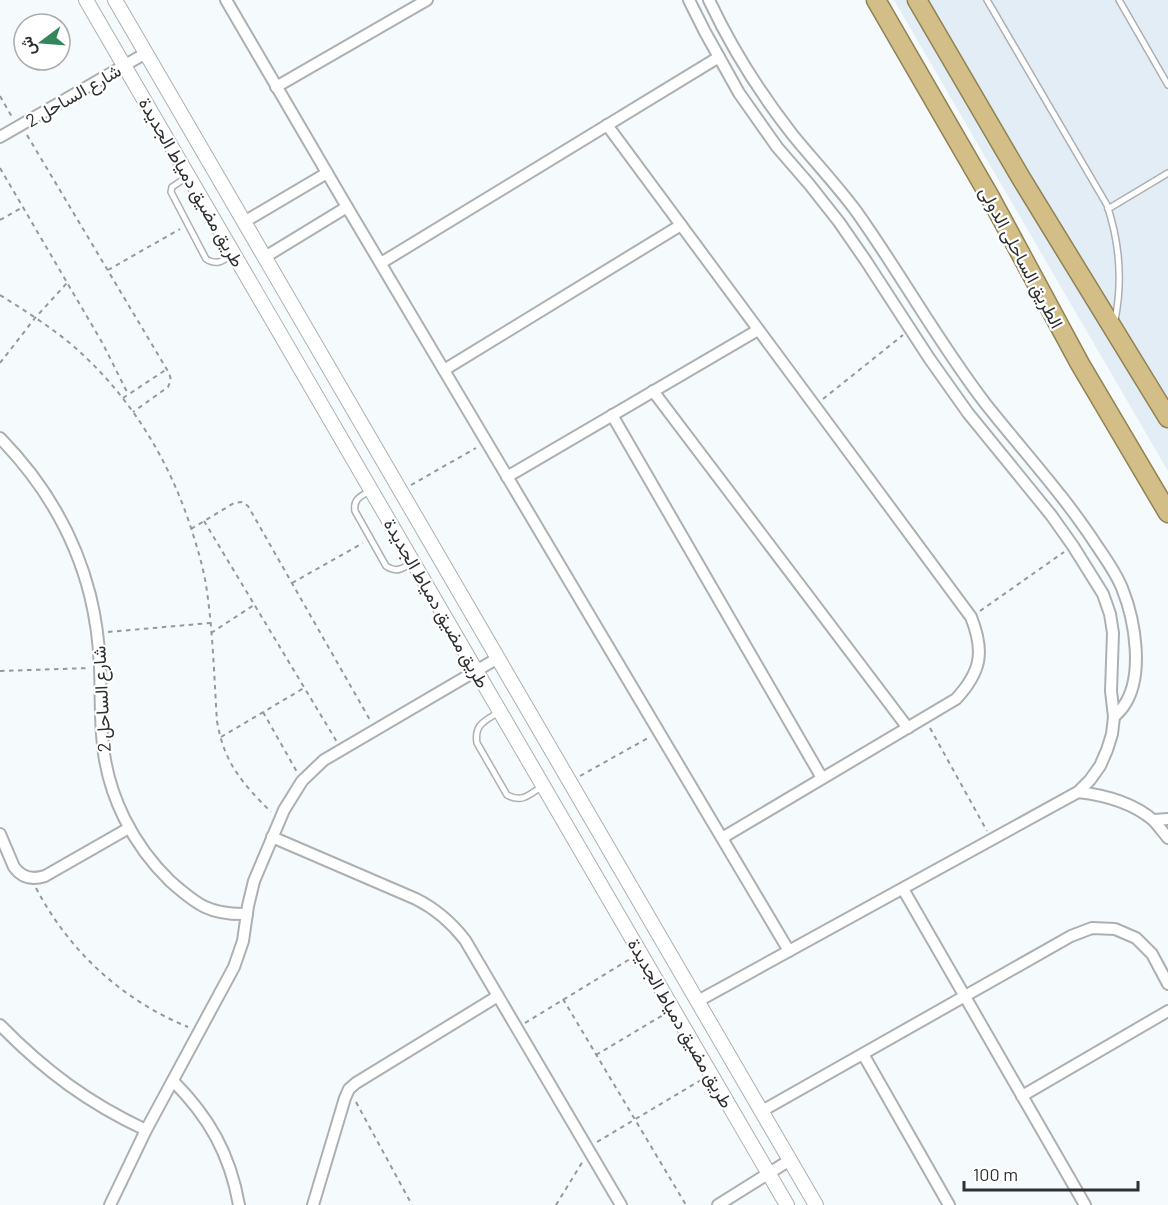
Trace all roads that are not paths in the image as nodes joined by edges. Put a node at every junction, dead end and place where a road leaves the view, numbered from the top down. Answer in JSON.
{"nodes":[{"id":1,"x":86,"y":0,"type":"edge"},
{"id":2,"x":115,"y":0,"type":"edge"},
{"id":3,"x":226,"y":0,"type":"edge"},
{"id":4,"x":427,"y":0,"type":"edge"},
{"id":5,"x":689,"y":0,"type":"edge"},
{"id":6,"x":708,"y":0,"type":"edge"},
{"id":7,"x":876,"y":0,"type":"edge"},
{"id":8,"x":917,"y":0,"type":"edge"},
{"id":9,"x":987,"y":0,"type":"edge"},
{"id":10,"x":1119,"y":0,"type":"edge"},
{"id":11,"x":146,"y":53,"type":"junction"},
{"id":12,"x":719,"y":57,"type":"junction"},
{"id":13,"x":124,"y":66,"type":"junction"},
{"id":14,"x":1168,"y":85,"type":"edge"},
{"id":15,"x":276,"y":87,"type":"junction"},
{"id":16,"x":607,"y":125,"type":"junction"},
{"id":17,"x":0,"y":137,"type":"edge"},
{"id":18,"x":327,"y":172,"type":"junction"},
{"id":19,"x":1168,"y":172,"type":"edge"},
{"id":20,"x":189,"y":177,"type":"junction"},
{"id":21,"x":347,"y":207,"type":"junction"},
{"id":22,"x":1108,"y":209,"type":"junction"},
{"id":23,"x":244,"y":222,"type":"junction"},
{"id":24,"x":681,"y":225,"type":"junction"},
{"id":25,"x":234,"y":254,"type":"junction"},
{"id":26,"x":265,"y":257,"type":"junction"},
{"id":27,"x":381,"y":263,"type":"junction"},
{"id":28,"x":1113,"y":328,"type":"junction"},
{"id":29,"x":758,"y":330,"type":"junction"},
{"id":30,"x":444,"y":370,"type":"junction"},
{"id":31,"x":652,"y":391,"type":"junction"},
{"id":32,"x":1167,"y":414,"type":"edge"},
{"id":33,"x":612,"y":415,"type":"junction"},
{"id":34,"x":0,"y":438,"type":"edge"},
{"id":35,"x":507,"y":477,"type":"junction"},
{"id":36,"x":371,"y":490,"type":"junction"},
{"id":37,"x":1168,"y":513,"type":"edge"},
{"id":38,"x":413,"y":561,"type":"junction"},
{"id":39,"x":498,"y":658,"type":"junction"},
{"id":40,"x":477,"y":671,"type":"junction"},
{"id":41,"x":500,"y":712,"type":"junction"},
{"id":42,"x":1114,"y":717,"type":"junction"},
{"id":43,"x":908,"y":728,"type":"junction"},
{"id":44,"x":822,"y":778,"type":"junction"},
{"id":45,"x":543,"y":785,"type":"junction"},
{"id":46,"x":1078,"y":792,"type":"junction"},
{"id":47,"x":1168,"y":819,"type":"edge"},
{"id":48,"x":1154,"y":820,"type":"junction"},
{"id":49,"x":129,"y":828,"type":"junction"},
{"id":50,"x":0,"y":834,"type":"edge"},
{"id":51,"x":272,"y":837,"type":"junction"},
{"id":52,"x":722,"y":838,"type":"junction"},
{"id":53,"x":1168,"y":838,"type":"edge"},
{"id":54,"x":903,"y":889,"type":"junction"},
{"id":55,"x":247,"y":914,"type":"junction"},
{"id":56,"x":789,"y":951,"type":"junction"},
{"id":57,"x":1168,"y":984,"type":"edge"},
{"id":58,"x":498,"y":996,"type":"junction"},
{"id":59,"x":965,"y":996,"type":"junction"},
{"id":60,"x":698,"y":1001,"type":"junction"},
{"id":61,"x":1168,"y":1011,"type":"edge"},
{"id":62,"x":0,"y":1025,"type":"edge"},
{"id":63,"x":863,"y":1054,"type":"junction"},
{"id":64,"x":173,"y":1081,"type":"junction"},
{"id":65,"x":1022,"y":1096,"type":"junction"},
{"id":66,"x":762,"y":1112,"type":"junction"},
{"id":67,"x":146,"y":1130,"type":"junction"},
{"id":68,"x":790,"y":1160,"type":"junction"},
{"id":69,"x":769,"y":1173,"type":"junction"},
{"id":70,"x":110,"y":1205,"type":"edge"},
{"id":71,"x":239,"y":1205,"type":"edge"},
{"id":72,"x":313,"y":1205,"type":"edge"},
{"id":73,"x":621,"y":1205,"type":"edge"},
{"id":74,"x":718,"y":1205,"type":"edge"},
{"id":75,"x":788,"y":1205,"type":"edge"},
{"id":76,"x":816,"y":1205,"type":"edge"},
{"id":77,"x":949,"y":1205,"type":"edge"},
{"id":78,"x":1085,"y":1205,"type":"edge"}],
"edges":[{"from":1,"to":13,"type":"street","name":"طريق مضيق دمياط الجديدة"},
{"from":2,"to":11,"type":"street","name":"طريق مضيق دمياط الجديدة"},
{"from":3,"to":15,"type":"street"},
{"from":4,"to":15,"type":"street"},
{"from":5,"to":12,"type":"street"},
{"from":6,"to":42,"type":"street"},
{"from":7,"to":37,"type":"highway","name":"الطريق الساحلى الدولى"},
{"from":8,"to":28,"type":"highway","name":"الطريق الساحلى الدولى"},
{"from":9,"to":22,"type":"lane"},
{"from":10,"to":14,"type":"lane"},
{"from":11,"to":13,"type":"street","name":"شارع الساحل 2"},
{"from":11,"to":23,"type":"street","name":"طريق مضيق دمياط الجديدة"},
{"from":12,"to":16,"type":"street"},
{"from":12,"to":42,"type":"street"},
{"from":13,"to":17,"type":"street","name":"شارع الساحل 2"},
{"from":13,"to":20,"type":"street","name":"طريق مضيق دمياط الجديدة"},
{"from":15,"to":18,"type":"street"},
{"from":16,"to":24,"type":"street"},
{"from":16,"to":27,"type":"street"},
{"from":18,"to":21,"type":"street"},
{"from":18,"to":23,"type":"street"},
{"from":19,"to":22,"type":"lane"},
{"from":20,"to":25,"type":"street","name":"طريق مضيق دمياط الجديدة"},
{"from":20,"to":25,"type":"lane"},
{"from":21,"to":26,"type":"street"},
{"from":21,"to":27,"type":"street"},
{"from":22,"to":28,"type":"lane"},
{"from":23,"to":26,"type":"street","name":"طريق مضيق دمياط الجديدة"},
{"from":24,"to":29,"type":"street"},
{"from":24,"to":30,"type":"street"},
{"from":25,"to":36,"type":"street","name":"طريق مضيق دمياط الجديدة"},
{"from":26,"to":39,"type":"street","name":"طريق مضيق دمياط الجديدة"},
{"from":27,"to":30,"type":"street"},
{"from":28,"to":32,"type":"highway","name":"الطريق الساحلى الدولى"},
{"from":29,"to":31,"type":"street"},
{"from":29,"to":43,"type":"street"},
{"from":30,"to":35,"type":"street"},
{"from":31,"to":33,"type":"street"},
{"from":31,"to":43,"type":"street"},
{"from":33,"to":35,"type":"street"},
{"from":33,"to":44,"type":"street"},
{"from":34,"to":49,"type":"street","name":"شارع الساحل 2"},
{"from":35,"to":52,"type":"street"},
{"from":36,"to":38,"type":"street","name":"طريق مضيق دمياط الجديدة"},
{"from":36,"to":38,"type":"lane"},
{"from":38,"to":40,"type":"street","name":"طريق مضيق دمياط الجديدة"},
{"from":39,"to":40,"type":"street"},
{"from":39,"to":60,"type":"street","name":"طريق مضيق دمياط الجديدة"},
{"from":40,"to":41,"type":"street","name":"طريق مضيق دمياط الجديدة"},
{"from":40,"to":51,"type":"street"},
{"from":41,"to":45,"type":"street","name":"طريق مضيق دمياط الجديدة"},
{"from":41,"to":45,"type":"lane"},
{"from":42,"to":46,"type":"street"},
{"from":43,"to":44,"type":"street"},
{"from":44,"to":52,"type":"street"},
{"from":45,"to":69,"type":"street","name":"طريق مضيق دمياط الجديدة"},
{"from":46,"to":48,"type":"street"},
{"from":46,"to":54,"type":"street"},
{"from":47,"to":48,"type":"street"},
{"from":48,"to":53,"type":"street"},
{"from":49,"to":50,"type":"street"},
{"from":49,"to":55,"type":"street","name":"شارع الساحل 2"},
{"from":51,"to":55,"type":"street"},
{"from":51,"to":58,"type":"street"},
{"from":52,"to":56,"type":"street"},
{"from":54,"to":56,"type":"street"},
{"from":54,"to":59,"type":"street"},
{"from":55,"to":64,"type":"street"},
{"from":56,"to":60,"type":"street"},
{"from":57,"to":59,"type":"street"},
{"from":58,"to":72,"type":"street"},
{"from":58,"to":73,"type":"street"},
{"from":59,"to":63,"type":"street"},
{"from":59,"to":65,"type":"street"},
{"from":60,"to":66,"type":"street","name":"طريق مضيق دمياط الجديدة"},
{"from":61,"to":65,"type":"street"},
{"from":62,"to":67,"type":"street"},
{"from":63,"to":66,"type":"street"},
{"from":63,"to":77,"type":"street"},
{"from":64,"to":67,"type":"street"},
{"from":64,"to":71,"type":"street"},
{"from":65,"to":78,"type":"street"},
{"from":66,"to":68,"type":"street","name":"طريق مضيق دمياط الجديدة"},
{"from":67,"to":70,"type":"street"},
{"from":68,"to":69,"type":"street"},
{"from":68,"to":76,"type":"street","name":"طريق مضيق دمياط الجديدة"},
{"from":69,"to":74,"type":"street"},
{"from":69,"to":75,"type":"street","name":"طريق مضيق دمياط الجديدة"}]}
